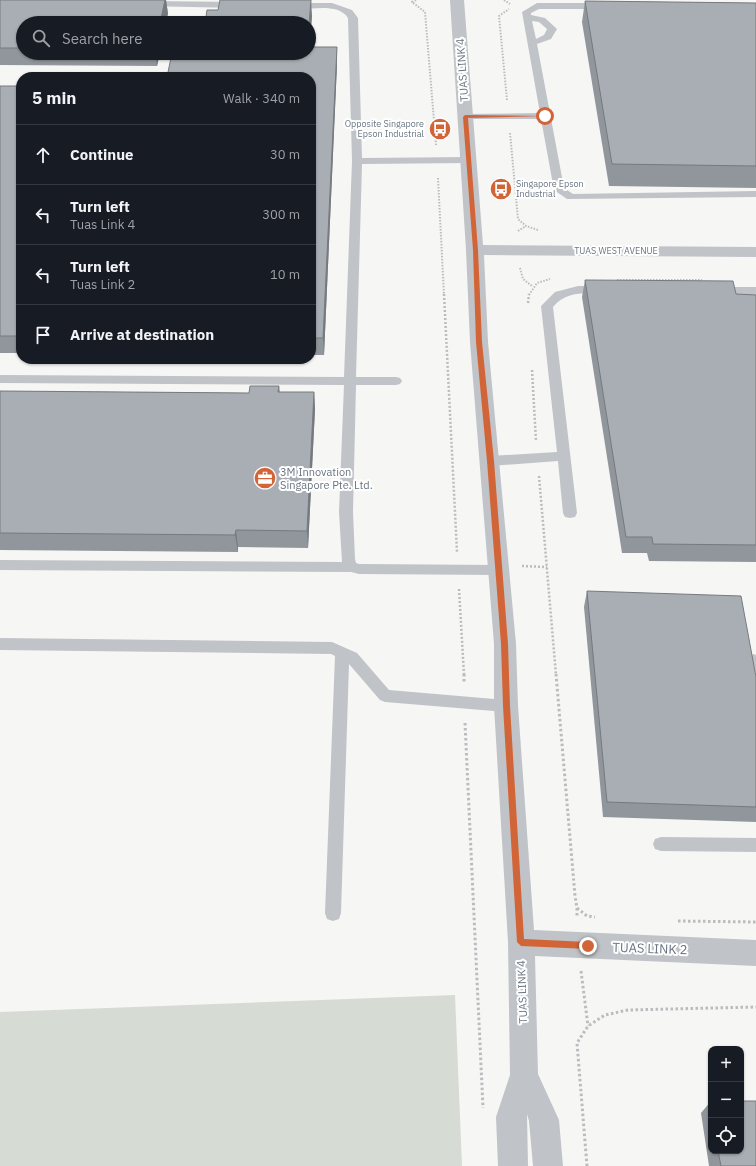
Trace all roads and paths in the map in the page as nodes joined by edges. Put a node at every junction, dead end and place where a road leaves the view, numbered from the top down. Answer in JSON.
{"nodes":[{"id":1,"x":457,"y":0,"type":"edge"},
{"id":2,"x":134,"y":3,"type":"edge"},
{"id":3,"x":245,"y":5,"type":"edge"},
{"id":4,"x":284,"y":6,"type":"edge"},
{"id":5,"x":615,"y":6,"type":"edge"},
{"id":6,"x":527,"y":17,"type":"junction"},
{"id":7,"x":532,"y":43,"type":"junction"},
{"id":8,"x":545,"y":116,"type":"junction"},
{"id":9,"x":465,"y":117,"type":"junction"},
{"id":10,"x":468,"y":160,"type":"junction"},
{"id":11,"x":357,"y":161,"type":"junction"},
{"id":12,"x":756,"y":194,"type":"edge"},
{"id":13,"x":475,"y":250,"type":"junction"},
{"id":14,"x":756,"y":252,"type":"edge"},
{"id":15,"x":553,"y":279,"type":"dead end"},
{"id":16,"x":709,"y":280,"type":"edge"},
{"id":17,"x":616,"y":285,"type":"joint"},
{"id":18,"x":702,"y":291,"type":"edge"},
{"id":19,"x":756,"y":291,"type":"edge"},
{"id":20,"x":528,"y":310,"type":"dead end"},
{"id":21,"x":532,"y":364,"type":"dead end"},
{"id":22,"x":0,"y":379,"type":"edge"},
{"id":23,"x":351,"y":381,"type":"junction"},
{"id":24,"x":396,"y":381,"type":"dead end"},
{"id":25,"x":564,"y":456,"type":"junction"},
{"id":26,"x":537,"y":457,"type":"junction"},
{"id":27,"x":490,"y":461,"type":"junction"},
{"id":28,"x":570,"y":513,"type":"dead end"},
{"id":29,"x":0,"y":565,"type":"edge"},
{"id":30,"x":351,"y":567,"type":"junction"},
{"id":31,"x":498,"y":570,"type":"junction"},
{"id":32,"x":0,"y":644,"type":"edge"},
{"id":33,"x":342,"y":653,"type":"junction"},
{"id":34,"x":506,"y":706,"type":"junction"},
{"id":35,"x":661,"y":844,"type":"dead end"},
{"id":36,"x":756,"y":845,"type":"edge"},
{"id":37,"x":333,"y":913,"type":"dead end"},
{"id":38,"x":601,"y":918,"type":"dead end"},
{"id":39,"x":670,"y":920,"type":"dead end"},
{"id":40,"x":756,"y":922,"type":"edge"},
{"id":41,"x":521,"y":942,"type":"junction"},
{"id":42,"x":756,"y":953,"type":"edge"},
{"id":43,"x":756,"y":1007,"type":"edge"},
{"id":44,"x":524,"y":1075,"type":"junction"},
{"id":45,"x":513,"y":1166,"type":"edge"},
{"id":46,"x":548,"y":1166,"type":"edge"},
{"id":47,"x":587,"y":1166,"type":"edge"}],
"edges":[{"from":1,"to":9,"type":"street","name":"TUAS LINK 4"},
{"from":2,"to":3,"type":"lane"},
{"from":4,"to":11,"type":"lane"},
{"from":5,"to":6,"type":"lane"},
{"from":6,"to":7,"type":"lane"},
{"from":6,"to":7,"type":"lane"},
{"from":7,"to":8,"type":"lane"},
{"from":8,"to":9,"type":"lane"},
{"from":8,"to":12,"type":"lane"},
{"from":9,"to":10,"type":"street","name":"TUAS LINK 4"},
{"from":10,"to":11,"type":"lane"},
{"from":10,"to":13,"type":"street","name":"TUAS LINK 4"},
{"from":11,"to":23,"type":"lane"},
{"from":13,"to":14,"type":"street","name":"TUAS WEST AVENUE"},
{"from":13,"to":27,"type":"street","name":"TUAS LINK 4"},
{"from":15,"to":20,"type":"path"},
{"from":16,"to":17,"type":"path"},
{"from":17,"to":25,"type":"lane"},
{"from":18,"to":19,"type":"lane"},
{"from":21,"to":26,"type":"path"},
{"from":22,"to":23,"type":"lane"},
{"from":23,"to":24,"type":"lane"},
{"from":23,"to":30,"type":"lane"},
{"from":25,"to":26,"type":"lane"},
{"from":25,"to":28,"type":"lane"},
{"from":26,"to":27,"type":"lane"},
{"from":26,"to":38,"type":"path"},
{"from":27,"to":31,"type":"street","name":"TUAS LINK 4"},
{"from":29,"to":30,"type":"lane"},
{"from":30,"to":31,"type":"lane"},
{"from":31,"to":34,"type":"street","name":"TUAS LINK 4"},
{"from":32,"to":33,"type":"lane"},
{"from":33,"to":34,"type":"lane"},
{"from":33,"to":37,"type":"lane"},
{"from":34,"to":41,"type":"street","name":"TUAS LINK 4"},
{"from":35,"to":36,"type":"lane"},
{"from":39,"to":40,"type":"path"},
{"from":41,"to":42,"type":"street","name":"TUAS LINK 2"},
{"from":41,"to":44,"type":"street","name":"TUAS LINK 4"},
{"from":43,"to":47,"type":"path"},
{"from":44,"to":45,"type":"street","name":"TUAS LINK 4"},
{"from":44,"to":46,"type":"street","name":"TUAS LINK 4"}]}
